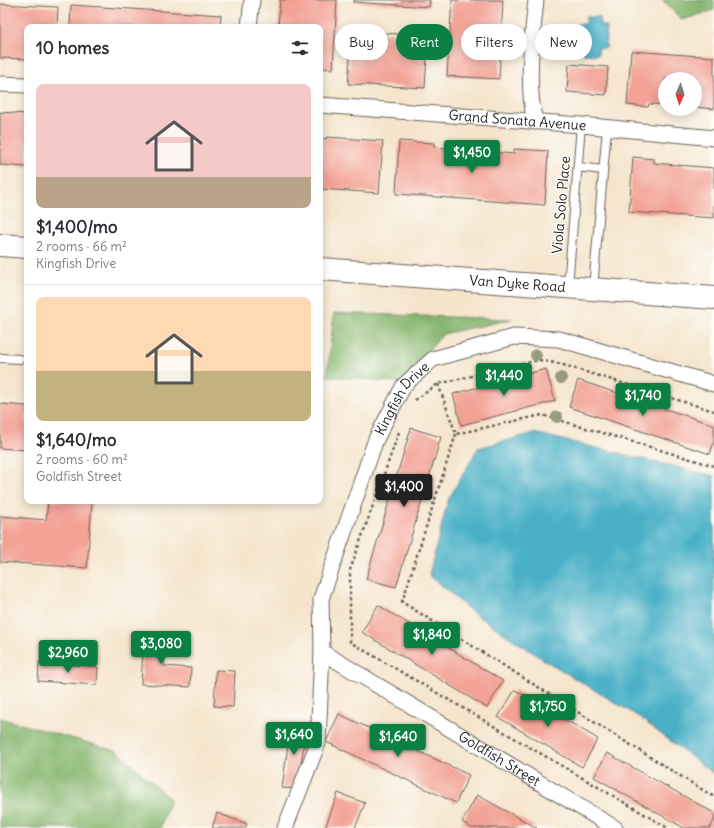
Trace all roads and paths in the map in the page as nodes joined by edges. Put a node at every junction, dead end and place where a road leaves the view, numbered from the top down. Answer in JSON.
{"nodes":[{"id":1,"x":252,"y":0,"type":"edge"},
{"id":2,"x":536,"y":0,"type":"edge"},
{"id":3,"x":249,"y":24,"type":"edge"},
{"id":4,"x":0,"y":84,"type":"edge"},
{"id":5,"x":24,"y":85,"type":"edge"},
{"id":6,"x":323,"y":105,"type":"edge"},
{"id":7,"x":535,"y":122,"type":"junction"},
{"id":8,"x":581,"y":125,"type":"junction"},
{"id":9,"x":606,"y":128,"type":"junction"},
{"id":10,"x":714,"y":138,"type":"edge"},
{"id":11,"x":578,"y":167,"type":"junction"},
{"id":12,"x":603,"y":170,"type":"junction"},
{"id":13,"x":0,"y":245,"type":"edge"},
{"id":14,"x":24,"y":247,"type":"edge"},
{"id":15,"x":323,"y":269,"type":"edge"},
{"id":16,"x":568,"y":286,"type":"junction"},
{"id":17,"x":593,"y":288,"type":"junction"},
{"id":18,"x":714,"y":298,"type":"edge"},
{"id":19,"x":0,"y":358,"type":"edge"},
{"id":20,"x":20,"y":359,"type":"dead end"},
{"id":21,"x":438,"y":384,"type":"junction"},
{"id":22,"x":714,"y":384,"type":"edge"},
{"id":23,"x":409,"y":404,"type":"dead end"},
{"id":24,"x":714,"y":411,"type":"edge"},
{"id":25,"x":402,"y":425,"type":"dead end"},
{"id":26,"x":456,"y":434,"type":"junction"},
{"id":27,"x":714,"y":466,"type":"edge"},
{"id":28,"x":322,"y":652,"type":"junction"},
{"id":29,"x":714,"y":796,"type":"edge"},
{"id":30,"x":285,"y":828,"type":"edge"},
{"id":31,"x":615,"y":828,"type":"edge"},
{"id":32,"x":668,"y":828,"type":"edge"}],
"edges":[{"from":1,"to":3,"type":"street"},
{"from":2,"to":7,"type":"street"},
{"from":4,"to":5,"type":"street"},
{"from":6,"to":7,"type":"street","name":"Grand Sonata Avenue"},
{"from":7,"to":8,"type":"street","name":"Grand Sonata Avenue"},
{"from":8,"to":9,"type":"street","name":"Grand Sonata Avenue"},
{"from":8,"to":11,"type":"lane","name":"Viola Solo Place"},
{"from":9,"to":10,"type":"street","name":"Grand Sonata Avenue"},
{"from":9,"to":12,"type":"lane"},
{"from":11,"to":12,"type":"lane"},
{"from":11,"to":16,"type":"lane","name":"Viola Solo Place"},
{"from":12,"to":17,"type":"lane"},
{"from":13,"to":14,"type":"main road"},
{"from":15,"to":16,"type":"main road","name":"Van Dyke Road"},
{"from":16,"to":17,"type":"main road","name":"Van Dyke Road"},
{"from":17,"to":18,"type":"main road","name":"Van Dyke Road"},
{"from":19,"to":20,"type":"lane"},
{"from":21,"to":23,"type":"path"},
{"from":21,"to":24,"type":"path"},
{"from":21,"to":26,"type":"path"},
{"from":22,"to":28,"type":"street","name":"Kingfish Drive"},
{"from":25,"to":32,"type":"path"},
{"from":26,"to":27,"type":"path"},
{"from":26,"to":29,"type":"path"},
{"from":28,"to":30,"type":"street","name":"Kingfish Drive"},
{"from":28,"to":31,"type":"street","name":"Goldfish Street"}]}
